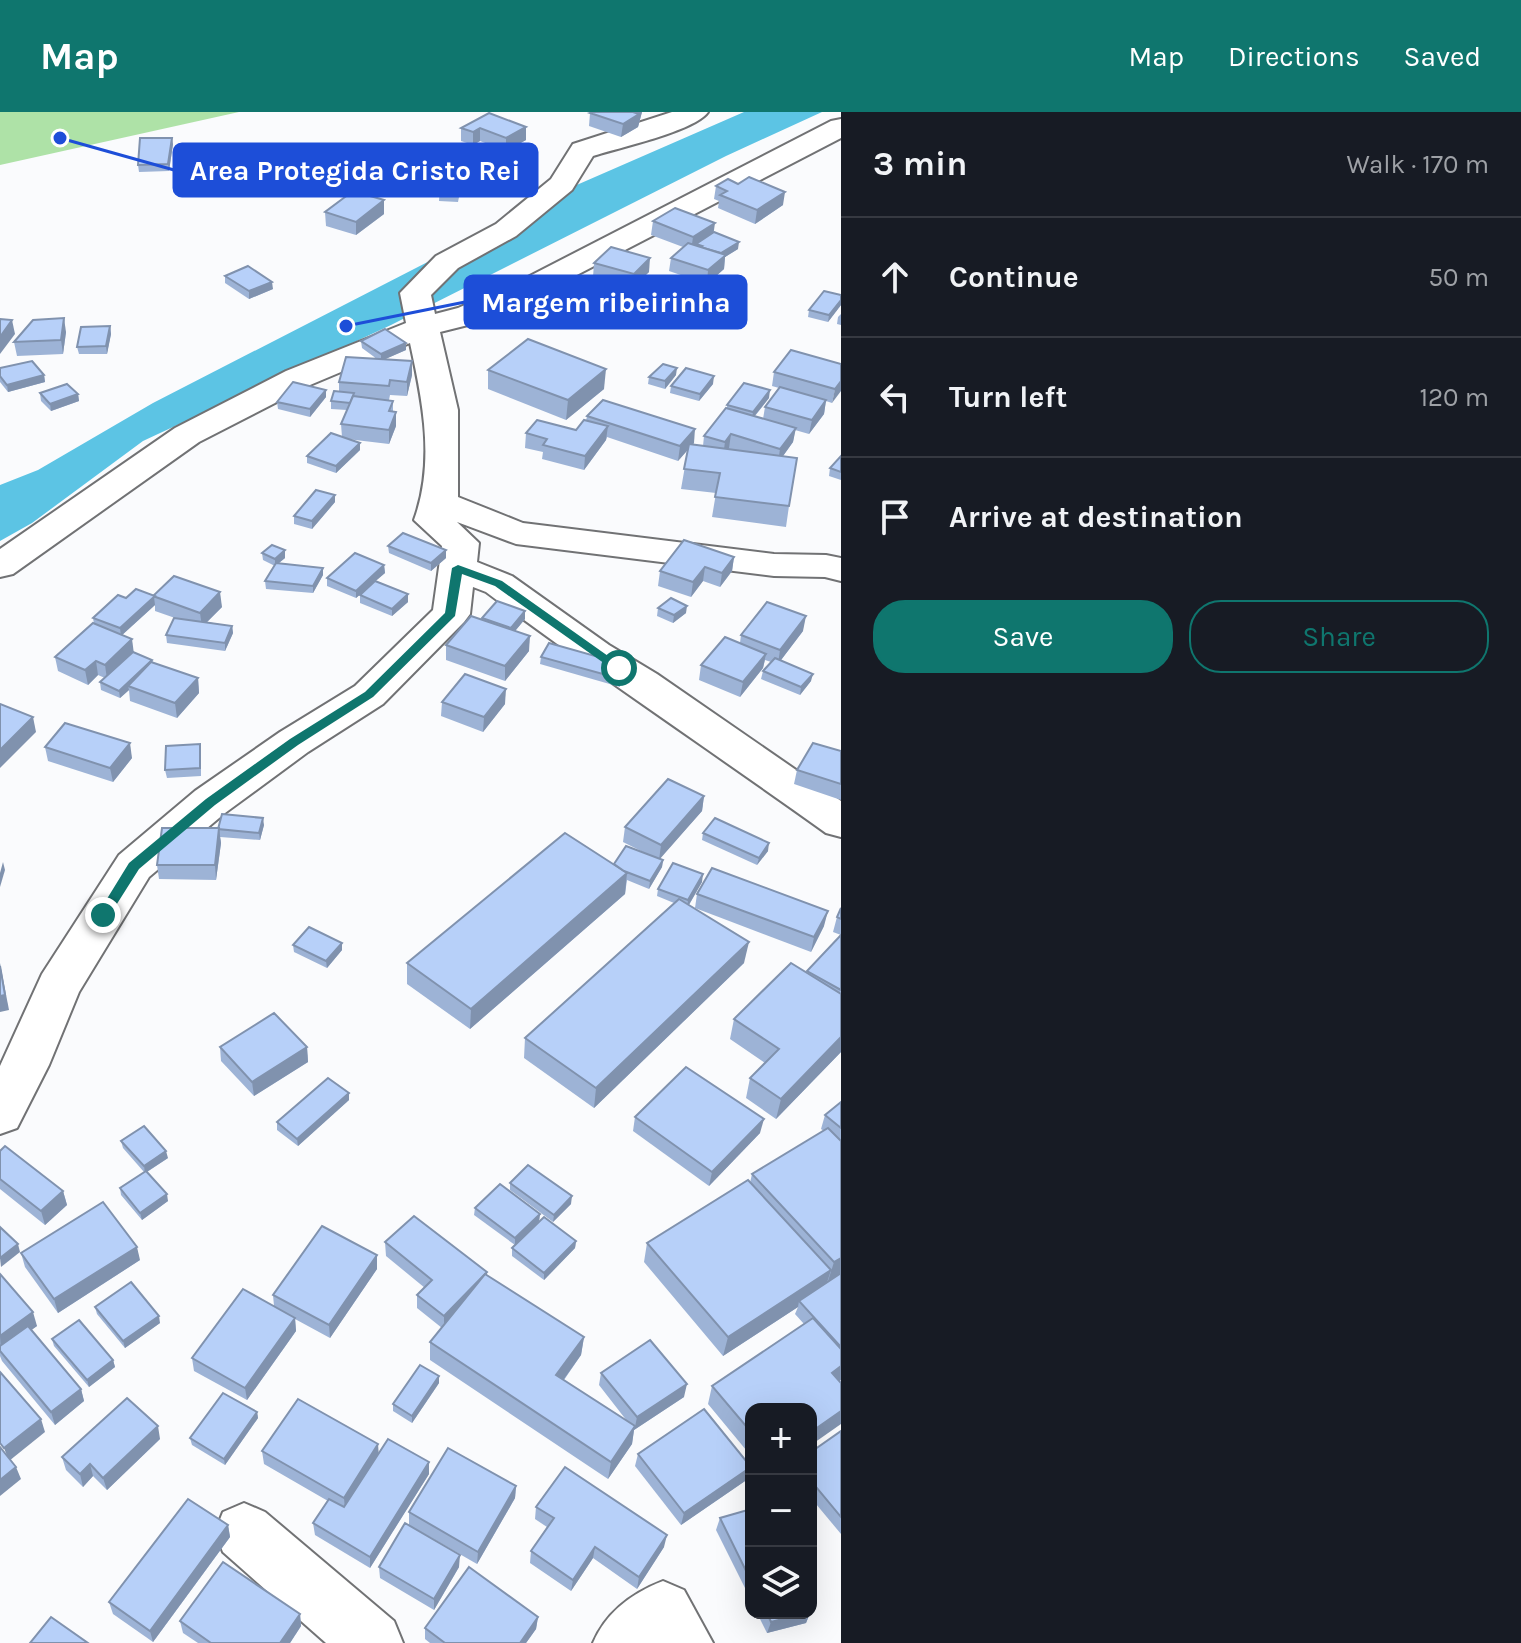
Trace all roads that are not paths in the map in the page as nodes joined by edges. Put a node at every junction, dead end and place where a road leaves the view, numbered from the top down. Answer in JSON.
{"nodes":[{"id":1,"x":695,"y":112,"type":"edge"},
{"id":2,"x":841,"y":127,"type":"edge"},
{"id":3,"x":423,"y":327,"type":"junction"},
{"id":4,"x":438,"y":502,"type":"junction"},
{"id":5,"x":0,"y":566,"type":"edge"},
{"id":6,"x":458,"y":568,"type":"junction"},
{"id":7,"x":841,"y":570,"type":"edge"},
{"id":8,"x":841,"y":822,"type":"edge"},
{"id":9,"x":0,"y":1114,"type":"edge"},
{"id":10,"x":244,"y":1532,"type":"dead end"},
{"id":11,"x":372,"y":1643,"type":"edge"},
{"id":12,"x":624,"y":1643,"type":"edge"},
{"id":13,"x":682,"y":1643,"type":"edge"}],
"edges":[{"from":1,"to":3,"type":"street"},
{"from":2,"to":3,"type":"street"},
{"from":3,"to":4,"type":"street"},
{"from":3,"to":5,"type":"street"},
{"from":4,"to":6,"type":"street"},
{"from":4,"to":7,"type":"street"},
{"from":6,"to":8,"type":"street"},
{"from":6,"to":9,"type":"street"},
{"from":10,"to":11,"type":"street"},
{"from":12,"to":13,"type":"street"}]}
